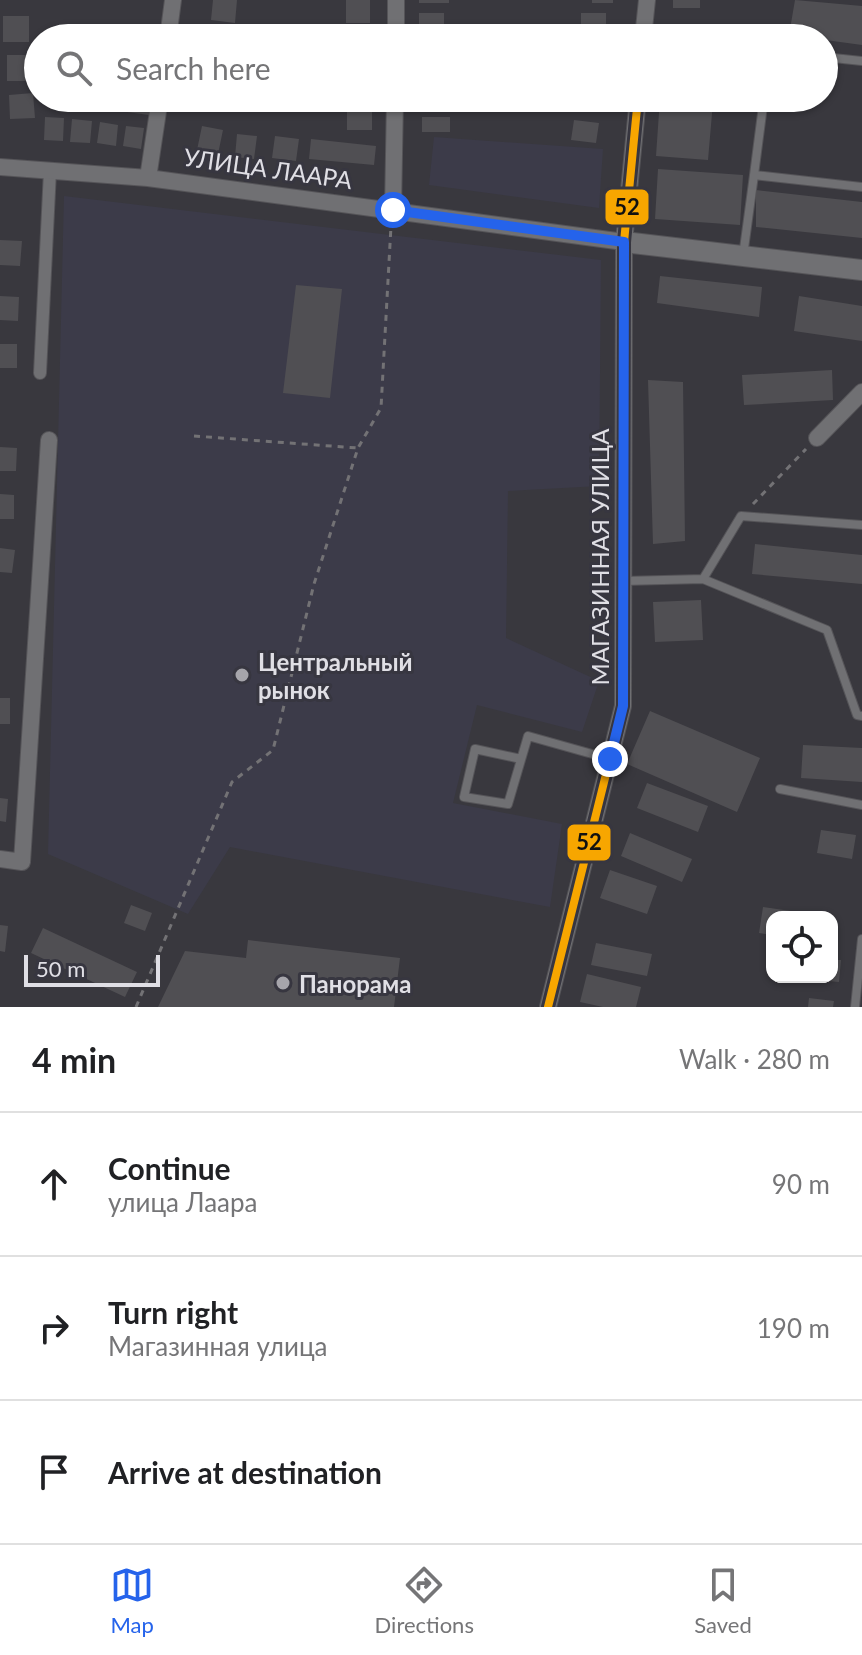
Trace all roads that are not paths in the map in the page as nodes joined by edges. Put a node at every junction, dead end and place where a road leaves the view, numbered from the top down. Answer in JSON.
{"nodes":[{"id":1,"x":173,"y":0,"type":"edge"},
{"id":2,"x":396,"y":0,"type":"edge"},
{"id":3,"x":647,"y":0,"type":"edge"},
{"id":4,"x":170,"y":24,"type":"edge"},
{"id":5,"x":396,"y":24,"type":"edge"},
{"id":6,"x":644,"y":24,"type":"edge"},
{"id":7,"x":838,"y":58,"type":"edge"},
{"id":8,"x":862,"y":61,"type":"edge"},
{"id":9,"x":158,"y":112,"type":"edge"},
{"id":10,"x":395,"y":112,"type":"edge"},
{"id":11,"x":637,"y":112,"type":"edge"},
{"id":12,"x":762,"y":112,"type":"edge"},
{"id":13,"x":0,"y":167,"type":"edge"},
{"id":14,"x":50,"y":171,"type":"junction"},
{"id":15,"x":754,"y":175,"type":"junction"},
{"id":16,"x":148,"y":178,"type":"junction"},
{"id":17,"x":862,"y":187,"type":"edge"},
{"id":18,"x":393,"y":210,"type":"junction"},
{"id":19,"x":624,"y":242,"type":"junction"},
{"id":20,"x":743,"y":256,"type":"junction"},
{"id":21,"x":862,"y":270,"type":"edge"},
{"id":22,"x":40,"y":373,"type":"dead end"},
{"id":23,"x":862,"y":392,"type":"edge"},
{"id":24,"x":817,"y":438,"type":"road end"},
{"id":25,"x":49,"y":440,"type":"dead end"},
{"id":26,"x":862,"y":525,"type":"edge"},
{"id":27,"x":703,"y":579,"type":"junction"},
{"id":28,"x":622,"y":581,"type":"junction"},
{"id":29,"x":862,"y":716,"type":"edge"},
{"id":30,"x":521,"y":759,"type":"junction"},
{"id":31,"x":610,"y":759,"type":"junction"},
{"id":32,"x":780,"y":789,"type":"dead end"},
{"id":33,"x":862,"y":805,"type":"edge"},
{"id":34,"x":0,"y":859,"type":"edge"},
{"id":35,"x":862,"y":939,"type":"edge"},
{"id":36,"x":548,"y":1007,"type":"edge"},
{"id":37,"x":855,"y":1007,"type":"edge"}],
"edges":[{"from":1,"to":4,"type":"street"},
{"from":2,"to":5,"type":"street"},
{"from":3,"to":6,"type":"street"},
{"from":7,"to":8,"type":"lane"},
{"from":9,"to":16,"type":"street"},
{"from":10,"to":18,"type":"street"},
{"from":11,"to":19,"type":"street","name":"МАГАЗИННАЯ УЛИЦА"},
{"from":12,"to":15,"type":"lane"},
{"from":13,"to":14,"type":"street","name":"УЛИЦА ЛААРА"},
{"from":14,"to":16,"type":"street","name":"УЛИЦА ЛААРА"},
{"from":14,"to":22,"type":"street"},
{"from":15,"to":17,"type":"lane"},
{"from":15,"to":20,"type":"lane"},
{"from":16,"to":18,"type":"street","name":"УЛИЦА ЛААРА"},
{"from":18,"to":19,"type":"street","name":"УЛИЦА ЛААРА"},
{"from":19,"to":20,"type":"street","name":"УЛИЦА ЛААРА"},
{"from":19,"to":28,"type":"street","name":"МАГАЗИННАЯ УЛИЦА"},
{"from":20,"to":21,"type":"street","name":"УЛИЦА ЛААРА"},
{"from":23,"to":24,"type":"street"},
{"from":25,"to":34,"type":"street"},
{"from":26,"to":27,"type":"lane"},
{"from":27,"to":28,"type":"lane"},
{"from":27,"to":29,"type":"lane"},
{"from":28,"to":31,"type":"street","name":"МАГАЗИННАЯ УЛИЦА"},
{"from":30,"to":30,"type":"lane"},
{"from":30,"to":31,"type":"lane"},
{"from":31,"to":36,"type":"street","name":"МАГАЗИННАЯ УЛИЦА"},
{"from":32,"to":33,"type":"lane"},
{"from":35,"to":37,"type":"lane"}]}
